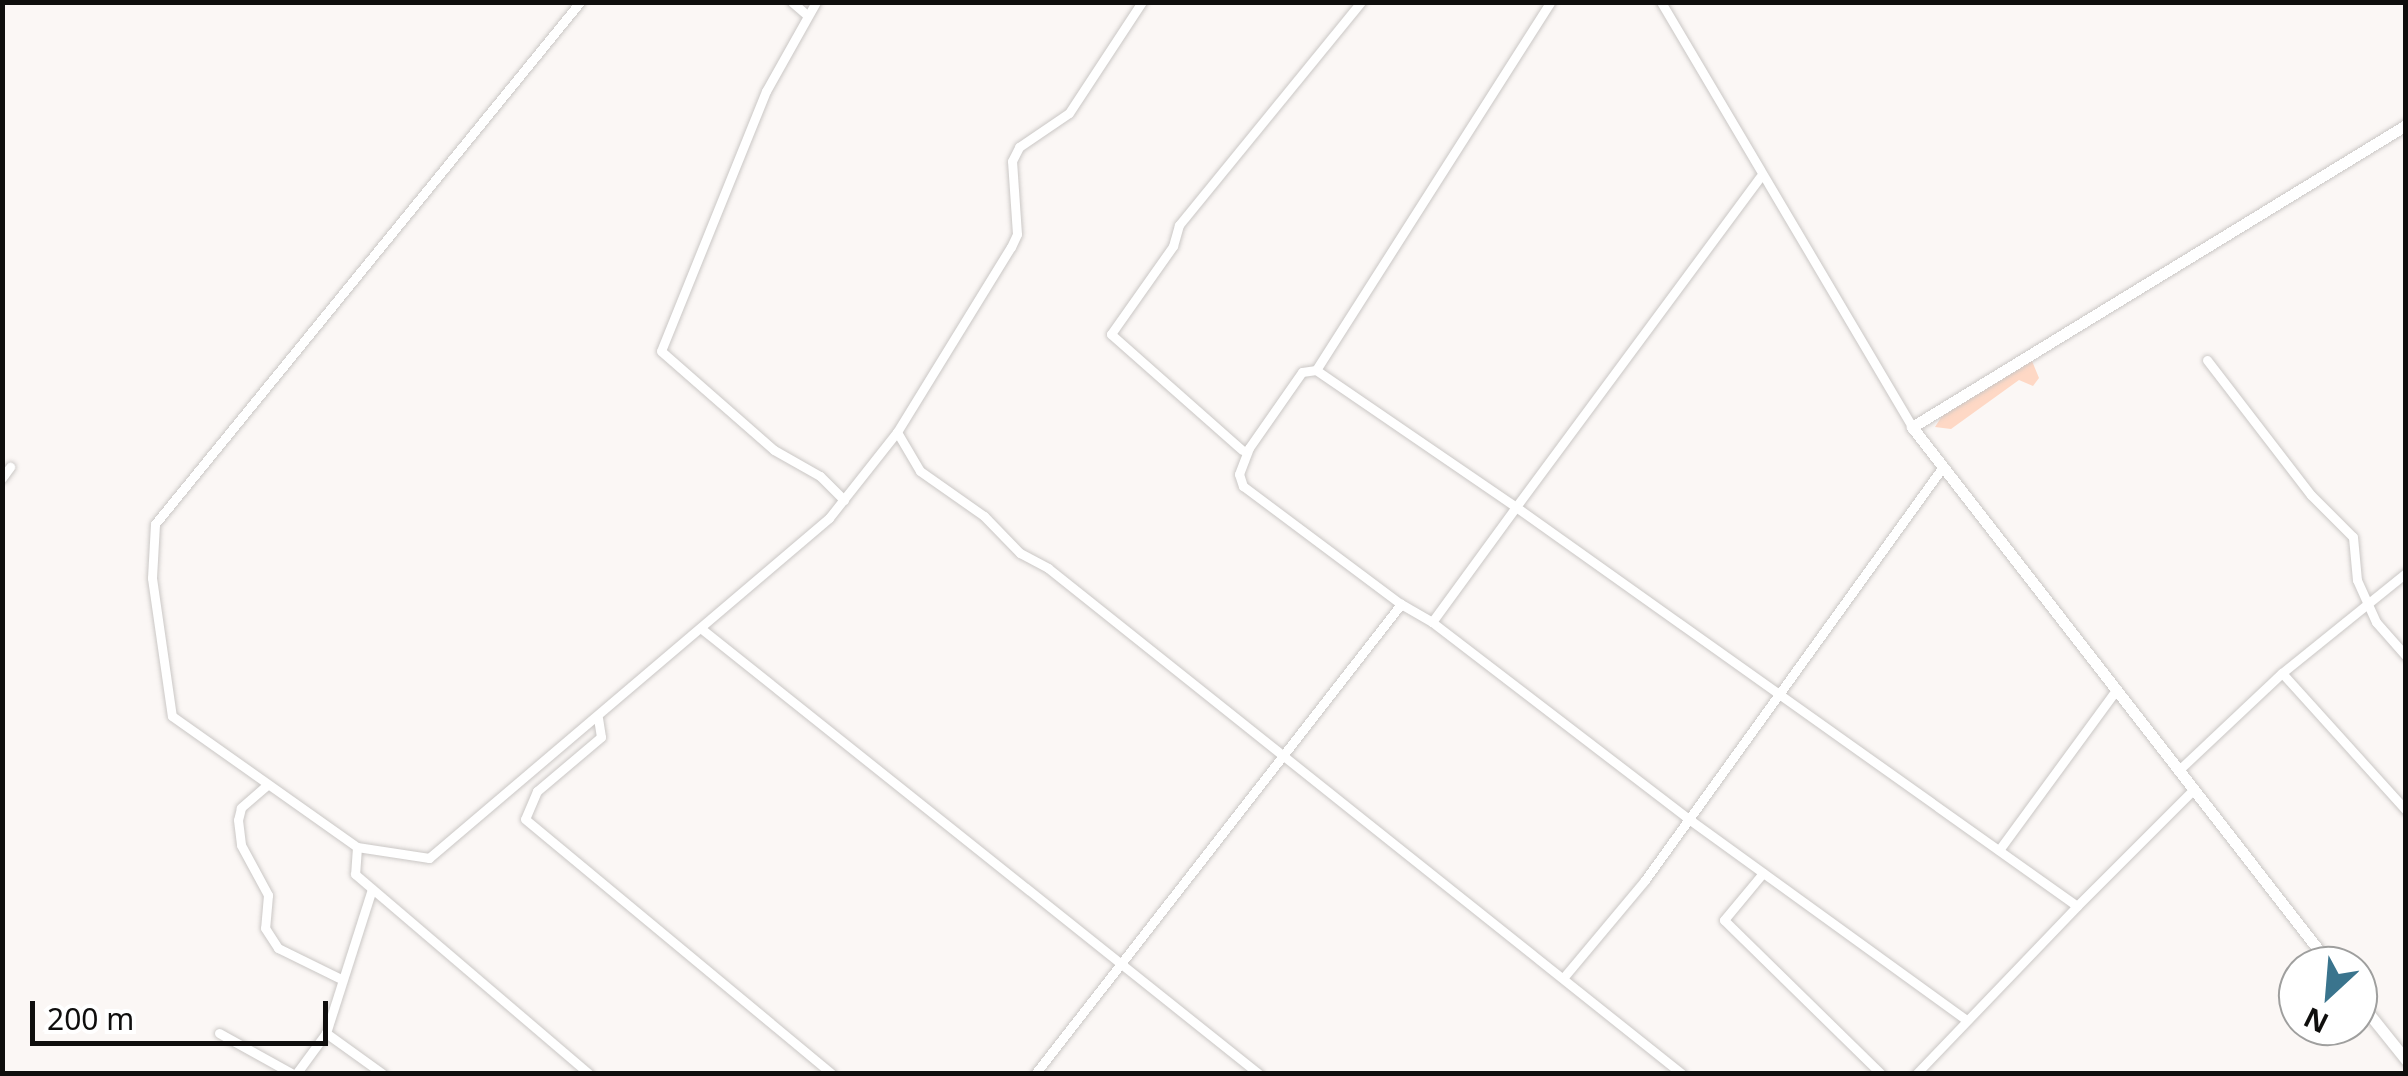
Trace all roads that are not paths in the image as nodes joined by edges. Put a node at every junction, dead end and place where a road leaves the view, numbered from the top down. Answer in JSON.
{"nodes":[{"id":1,"x":580,"y":2,"type":"edge"},
{"id":2,"x":792,"y":2,"type":"edge"},
{"id":3,"x":816,"y":2,"type":"edge"},
{"id":4,"x":1142,"y":2,"type":"edge"},
{"id":5,"x":1362,"y":2,"type":"edge"},
{"id":6,"x":1550,"y":2,"type":"edge"},
{"id":7,"x":1661,"y":2,"type":"edge"},
{"id":8,"x":808,"y":15,"type":"junction"},
{"id":9,"x":2406,"y":125,"type":"edge"},
{"id":10,"x":1760,"y":177,"type":"junction"},
{"id":11,"x":2207,"y":360,"type":"dead end"},
{"id":12,"x":1316,"y":370,"type":"junction"},
{"id":13,"x":1912,"y":427,"type":"junction"},
{"id":14,"x":897,"y":432,"type":"junction"},
{"id":15,"x":1242,"y":450,"type":"dead end"},
{"id":16,"x":10,"y":467,"type":"dead end"},
{"id":17,"x":1942,"y":468,"type":"junction"},
{"id":18,"x":2,"y":478,"type":"edge"},
{"id":19,"x":844,"y":500,"type":"junction"},
{"id":20,"x":1516,"y":506,"type":"junction"},
{"id":21,"x":2406,"y":573,"type":"edge"},
{"id":22,"x":2367,"y":602,"type":"junction"},
{"id":23,"x":1400,"y":604,"type":"junction"},
{"id":24,"x":1432,"y":622,"type":"junction"},
{"id":25,"x":703,"y":630,"type":"junction"},
{"id":26,"x":2406,"y":656,"type":"edge"},
{"id":27,"x":2282,"y":673,"type":"junction"},
{"id":28,"x":2116,"y":690,"type":"junction"},
{"id":29,"x":1778,"y":692,"type":"junction"},
{"id":30,"x":598,"y":718,"type":"junction"},
{"id":31,"x":1284,"y":756,"type":"junction"},
{"id":32,"x":2180,"y":769,"type":"junction"},
{"id":33,"x":267,"y":785,"type":"junction"},
{"id":34,"x":2192,"y":791,"type":"junction"},
{"id":35,"x":2406,"y":810,"type":"edge"},
{"id":36,"x":1686,"y":818,"type":"junction"},
{"id":37,"x":356,"y":847,"type":"junction"},
{"id":38,"x":1999,"y":850,"type":"junction"},
{"id":39,"x":1764,"y":873,"type":"junction"},
{"id":40,"x":372,"y":889,"type":"junction"},
{"id":41,"x":2077,"y":906,"type":"junction"},
{"id":42,"x":2315,"y":946,"type":"edge"},
{"id":43,"x":1123,"y":964,"type":"junction"},
{"id":44,"x":339,"y":978,"type":"junction"},
{"id":45,"x":1564,"y":978,"type":"junction"},
{"id":46,"x":1964,"y":1018,"type":"junction"},
{"id":47,"x":2378,"y":1024,"type":"edge"},
{"id":48,"x":326,"y":1032,"type":"junction"},
{"id":49,"x":219,"y":1033,"type":"dead end"},
{"id":50,"x":2405,"y":1057,"type":"edge"},
{"id":51,"x":295,"y":1074,"type":"edge"},
{"id":52,"x":384,"y":1074,"type":"edge"},
{"id":53,"x":589,"y":1074,"type":"edge"},
{"id":54,"x":832,"y":1074,"type":"edge"},
{"id":55,"x":1035,"y":1074,"type":"edge"},
{"id":56,"x":1258,"y":1074,"type":"edge"},
{"id":57,"x":1682,"y":1074,"type":"edge"},
{"id":58,"x":1882,"y":1074,"type":"edge"},
{"id":59,"x":1916,"y":1074,"type":"edge"}],
"edges":[{"from":1,"to":33,"type":"street"},
{"from":2,"to":8,"type":"street"},
{"from":3,"to":8,"type":"street"},
{"from":4,"to":14,"type":"street"},
{"from":5,"to":15,"type":"street"},
{"from":6,"to":12,"type":"street"},
{"from":7,"to":10,"type":"street"},
{"from":8,"to":19,"type":"street"},
{"from":9,"to":13,"type":"street"},
{"from":10,"to":13,"type":"street"},
{"from":10,"to":20,"type":"street"},
{"from":11,"to":22,"type":"street"},
{"from":12,"to":20,"type":"street"},
{"from":12,"to":23,"type":"street"},
{"from":13,"to":17,"type":"street"},
{"from":14,"to":19,"type":"street"},
{"from":14,"to":31,"type":"street"},
{"from":16,"to":18,"type":"street"},
{"from":17,"to":28,"type":"street"},
{"from":17,"to":29,"type":"street"},
{"from":19,"to":25,"type":"street"},
{"from":20,"to":24,"type":"street"},
{"from":20,"to":29,"type":"street"},
{"from":21,"to":22,"type":"street"},
{"from":22,"to":26,"type":"street"},
{"from":22,"to":27,"type":"street"},
{"from":23,"to":24,"type":"street"},
{"from":23,"to":31,"type":"street"},
{"from":24,"to":36,"type":"street"},
{"from":25,"to":30,"type":"street"},
{"from":25,"to":43,"type":"street"},
{"from":27,"to":32,"type":"street"},
{"from":27,"to":35,"type":"street"},
{"from":28,"to":32,"type":"street"},
{"from":28,"to":38,"type":"street"},
{"from":29,"to":36,"type":"street"},
{"from":29,"to":38,"type":"street"},
{"from":30,"to":37,"type":"street"},
{"from":30,"to":54,"type":"street"},
{"from":31,"to":43,"type":"street"},
{"from":31,"to":45,"type":"street"},
{"from":32,"to":34,"type":"street"},
{"from":33,"to":37,"type":"street"},
{"from":33,"to":44,"type":"street"},
{"from":34,"to":41,"type":"street"},
{"from":34,"to":42,"type":"street"},
{"from":36,"to":39,"type":"street"},
{"from":36,"to":45,"type":"street"},
{"from":37,"to":40,"type":"street"},
{"from":38,"to":41,"type":"street"},
{"from":39,"to":46,"type":"street"},
{"from":39,"to":58,"type":"street"},
{"from":40,"to":44,"type":"street"},
{"from":40,"to":53,"type":"street"},
{"from":41,"to":46,"type":"street"},
{"from":43,"to":55,"type":"street"},
{"from":43,"to":56,"type":"street"},
{"from":44,"to":48,"type":"street"},
{"from":45,"to":57,"type":"street"},
{"from":46,"to":59,"type":"street"},
{"from":47,"to":50,"type":"street"},
{"from":48,"to":51,"type":"street"},
{"from":48,"to":52,"type":"street"},
{"from":49,"to":51,"type":"street"}]}
